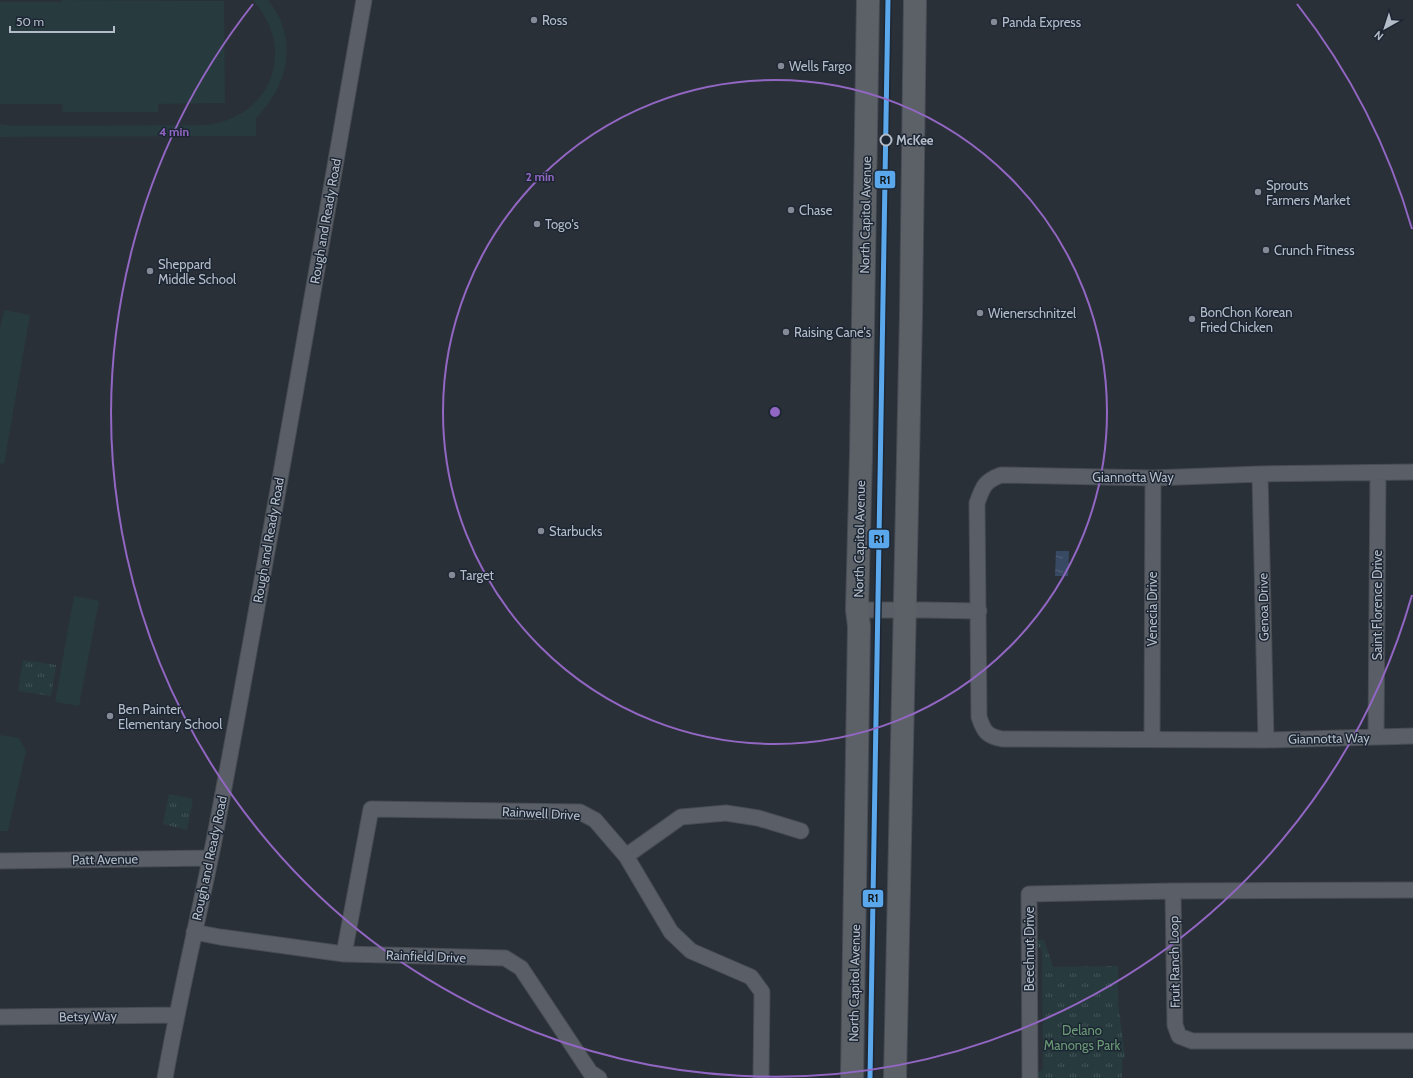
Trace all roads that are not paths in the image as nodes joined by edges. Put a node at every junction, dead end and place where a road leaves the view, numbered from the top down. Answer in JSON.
{"nodes":[{"id":1,"x":364,"y":0,"type":"edge"},
{"id":2,"x":868,"y":0,"type":"edge"},
{"id":3,"x":915,"y":0,"type":"edge"},
{"id":4,"x":1378,"y":472,"type":"junction"},
{"id":5,"x":1413,"y":472,"type":"edge"},
{"id":6,"x":1260,"y":474,"type":"junction"},
{"id":7,"x":1153,"y":478,"type":"junction"},
{"id":8,"x":857,"y":610,"type":"junction"},
{"id":9,"x":903,"y":610,"type":"junction"},
{"id":10,"x":979,"y":611,"type":"junction"},
{"id":11,"x":1413,"y":736,"type":"edge"},
{"id":12,"x":1376,"y":737,"type":"junction"},
{"id":13,"x":1152,"y":740,"type":"junction"},
{"id":14,"x":1266,"y":740,"type":"junction"},
{"id":15,"x":801,"y":831,"type":"dead end"},
{"id":16,"x":626,"y":856,"type":"junction"},
{"id":17,"x":210,"y":858,"type":"junction"},
{"id":18,"x":0,"y":861,"type":"edge"},
{"id":19,"x":1413,"y":890,"type":"edge"},
{"id":20,"x":1173,"y":891,"type":"junction"},
{"id":21,"x":194,"y":932,"type":"junction"},
{"id":22,"x":344,"y":954,"type":"junction"},
{"id":23,"x":176,"y":1015,"type":"junction"},
{"id":24,"x":0,"y":1017,"type":"edge"},
{"id":25,"x":1413,"y":1041,"type":"edge"},
{"id":26,"x":590,"y":1076,"type":"edge"},
{"id":27,"x":165,"y":1078,"type":"edge"},
{"id":28,"x":761,"y":1078,"type":"edge"},
{"id":29,"x":852,"y":1078,"type":"edge"},
{"id":30,"x":895,"y":1078,"type":"edge"},
{"id":31,"x":1030,"y":1078,"type":"edge"}],
"edges":[{"from":1,"to":17,"type":"street","name":"Rough and Ready Road"},
{"from":2,"to":8,"type":"main road","name":"North Capitol Avenue"},
{"from":3,"to":9,"type":"main road"},
{"from":4,"to":5,"type":"street","name":"Giannotta Way"},
{"from":4,"to":6,"type":"street","name":"Giannotta Way"},
{"from":4,"to":12,"type":"street","name":"Saint Florence Drive"},
{"from":6,"to":7,"type":"street","name":"Giannotta Way"},
{"from":6,"to":14,"type":"street","name":"Genoa Drive"},
{"from":7,"to":10,"type":"street","name":"Giannotta Way"},
{"from":7,"to":13,"type":"street","name":"Venecia Drive"},
{"from":8,"to":9,"type":"street"},
{"from":8,"to":29,"type":"main road","name":"North Capitol Avenue"},
{"from":9,"to":10,"type":"street"},
{"from":9,"to":30,"type":"main road"},
{"from":10,"to":13,"type":"street","name":"Giannotta Way"},
{"from":11,"to":12,"type":"street","name":"Giannotta Way"},
{"from":12,"to":14,"type":"street","name":"Giannotta Way"},
{"from":13,"to":14,"type":"street","name":"Giannotta Way"},
{"from":15,"to":16,"type":"street"},
{"from":16,"to":22,"type":"street","name":"Rainwell Drive"},
{"from":16,"to":28,"type":"street","name":"Rainwell Drive"},
{"from":17,"to":18,"type":"street","name":"Patt Avenue"},
{"from":17,"to":21,"type":"street","name":"Rough and Ready Road"},
{"from":19,"to":20,"type":"street"},
{"from":20,"to":25,"type":"street","name":"Fruit Ranch Loop"},
{"from":20,"to":31,"type":"street","name":"Beechnut Drive"},
{"from":21,"to":22,"type":"street","name":"Rainfield Drive"},
{"from":21,"to":23,"type":"street","name":"Rough and Ready Road"},
{"from":22,"to":26,"type":"street","name":"Rainfield Drive"},
{"from":23,"to":24,"type":"street","name":"Betsy Way"},
{"from":23,"to":27,"type":"street","name":"Rough and Ready Road"}]}
